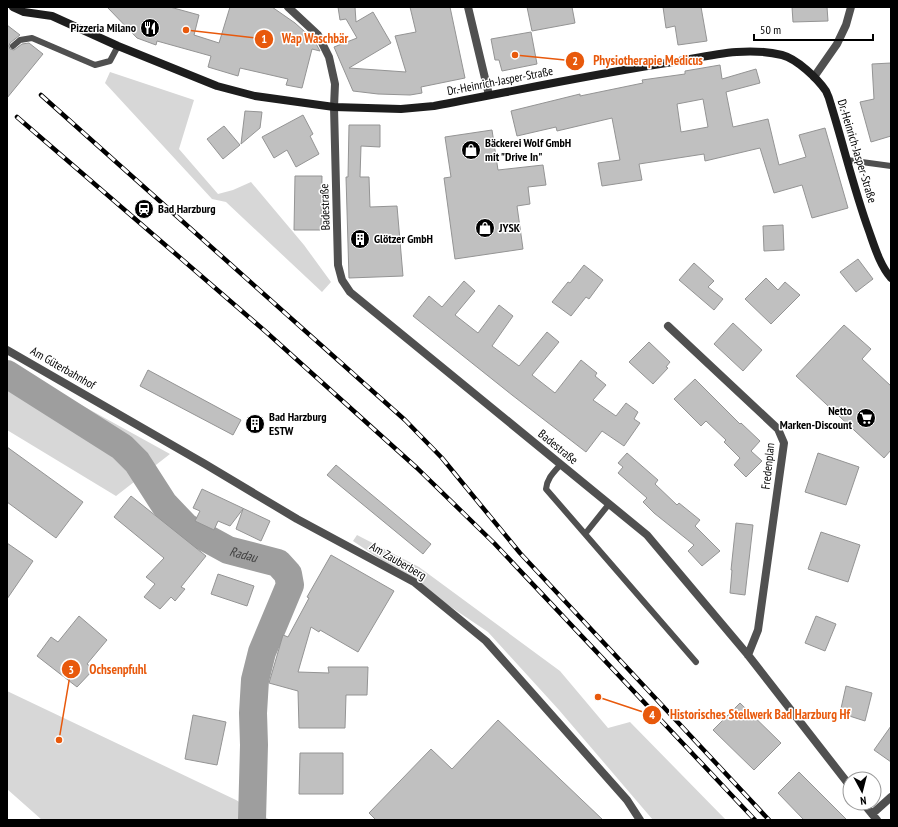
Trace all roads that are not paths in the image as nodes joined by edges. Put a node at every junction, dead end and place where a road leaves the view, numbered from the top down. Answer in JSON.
{"nodes":[{"id":1,"x":13,"y":7,"type":"edge"},
{"id":2,"x":42,"y":7,"type":"edge"},
{"id":3,"x":288,"y":7,"type":"edge"},
{"id":4,"x":468,"y":7,"type":"edge"},
{"id":5,"x":851,"y":7,"type":"edge"},
{"id":6,"x":52,"y":16,"type":"junction"},
{"id":7,"x":13,"y":46,"type":"dead end"},
{"id":8,"x":118,"y":46,"type":"junction"},
{"id":9,"x":814,"y":77,"type":"junction"},
{"id":10,"x":489,"y":95,"type":"junction"},
{"id":11,"x":334,"y":107,"type":"junction"},
{"id":12,"x":847,"y":160,"type":"junction"},
{"id":13,"x":891,"y":166,"type":"edge"},
{"id":14,"x":891,"y":278,"type":"edge"},
{"id":15,"x":668,"y":326,"type":"dead end"},
{"id":16,"x":7,"y":350,"type":"edge"},
{"id":17,"x":106,"y":407,"type":"joint"},
{"id":18,"x":561,"y":464,"type":"junction"},
{"id":19,"x":609,"y":504,"type":"junction"},
{"id":20,"x":585,"y":534,"type":"junction"},
{"id":21,"x":748,"y":655,"type":"junction"},
{"id":22,"x":696,"y":662,"type":"dead end"},
{"id":23,"x":842,"y":776,"type":"edge"},
{"id":24,"x":891,"y":797,"type":"edge"},
{"id":25,"x":875,"y":817,"type":"edge"},
{"id":26,"x":640,"y":820,"type":"edge"}],
"edges":[{"from":1,"to":6,"type":"main road","name":"Dr.-Heinrich-Jasper-Straße"},
{"from":2,"to":6,"type":"main road","name":"Dr.-Heinrich-Jasper-Straße"},
{"from":3,"to":11,"type":"street","name":"Badestraße"},
{"from":4,"to":10,"type":"street"},
{"from":5,"to":9,"type":"street"},
{"from":6,"to":8,"type":"main road","name":"Dr.-Heinrich-Jasper-Straße"},
{"from":7,"to":8,"type":"lane"},
{"from":8,"to":11,"type":"main road","name":"Dr.-Heinrich-Jasper-Straße"},
{"from":9,"to":10,"type":"main road","name":"Dr.-Heinrich-Jasper-Straße"},
{"from":9,"to":12,"type":"main road","name":"Dr.-Heinrich-Jasper-Straße"},
{"from":10,"to":11,"type":"main road","name":"Dr.-Heinrich-Jasper-Straße"},
{"from":11,"to":18,"type":"street","name":"Badestraße"},
{"from":12,"to":13,"type":"lane"},
{"from":12,"to":14,"type":"main road","name":"Dr.-Heinrich-Jasper-Straße"},
{"from":15,"to":21,"type":"street","name":"Fredenplan"},
{"from":16,"to":17,"type":"street","name":"Am Güterbahnhof"},
{"from":17,"to":26,"type":"street","name":"Am Zauberberg"},
{"from":18,"to":19,"type":"street","name":"Badestraße"},
{"from":18,"to":20,"type":"lane"},
{"from":19,"to":20,"type":"lane"},
{"from":19,"to":21,"type":"street","name":"Badestraße"},
{"from":20,"to":22,"type":"lane"},
{"from":21,"to":23,"type":"street","name":"Badestraße"},
{"from":24,"to":25,"type":"street"}]}
